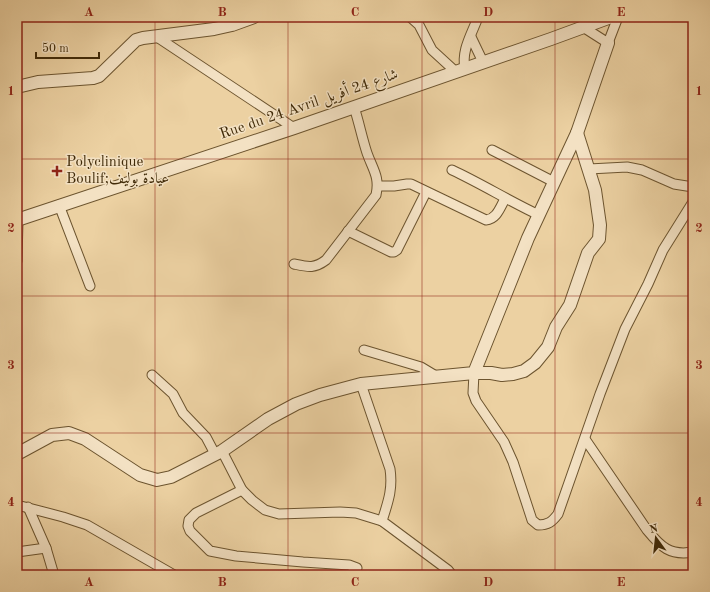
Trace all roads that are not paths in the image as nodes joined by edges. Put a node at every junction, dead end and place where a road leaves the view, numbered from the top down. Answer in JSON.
{"nodes":[{"id":1,"x":254,"y":17,"type":"edge"},
{"id":2,"x":410,"y":17,"type":"edge"},
{"id":3,"x":478,"y":17,"type":"edge"},
{"id":4,"x":610,"y":17,"type":"edge"},
{"id":5,"x":618,"y":17,"type":"edge"},
{"id":6,"x":584,"y":27,"type":"junction"},
{"id":7,"x":156,"y":36,"type":"junction"},
{"id":8,"x":471,"y":37,"type":"junction"},
{"id":9,"x":608,"y":43,"type":"junction"},
{"id":10,"x":483,"y":62,"type":"junction"},
{"id":11,"x":461,"y":70,"type":"junction"},
{"id":12,"x":17,"y":87,"type":"edge"},
{"id":13,"x":354,"y":107,"type":"junction"},
{"id":14,"x":294,"y":128,"type":"junction"},
{"id":15,"x":577,"y":133,"type":"junction"},
{"id":16,"x":492,"y":150,"type":"dead end"},
{"id":17,"x":589,"y":169,"type":"junction"},
{"id":18,"x":452,"y":170,"type":"dead end"},
{"id":19,"x":554,"y":182,"type":"junction"},
{"id":20,"x":378,"y":186,"type":"junction"},
{"id":21,"x":693,"y":187,"type":"edge"},
{"id":22,"x":426,"y":192,"type":"junction"},
{"id":23,"x":505,"y":199,"type":"junction"},
{"id":24,"x":693,"y":202,"type":"edge"},
{"id":25,"x":59,"y":205,"type":"junction"},
{"id":26,"x":539,"y":215,"type":"junction"},
{"id":27,"x":17,"y":219,"type":"edge"},
{"id":28,"x":348,"y":231,"type":"junction"},
{"id":29,"x":17,"y":262,"type":"edge"},
{"id":30,"x":294,"y":264,"type":"dead end"},
{"id":31,"x":90,"y":286,"type":"dead end"},
{"id":32,"x":364,"y":350,"type":"dead end"},
{"id":33,"x":474,"y":373,"type":"junction"},
{"id":34,"x":152,"y":375,"type":"dead end"},
{"id":35,"x":436,"y":376,"type":"junction"},
{"id":36,"x":361,"y":384,"type":"junction"},
{"id":37,"x":585,"y":439,"type":"junction"},
{"id":38,"x":218,"y":452,"type":"junction"},
{"id":39,"x":17,"y":454,"type":"edge"},
{"id":40,"x":242,"y":490,"type":"junction"},
{"id":41,"x":17,"y":505,"type":"edge"},
{"id":42,"x":28,"y":507,"type":"junction"},
{"id":43,"x":382,"y":522,"type":"junction"},
{"id":44,"x":46,"y":548,"type":"junction"},
{"id":45,"x":17,"y":552,"type":"edge"},
{"id":46,"x":693,"y":552,"type":"edge"},
{"id":47,"x":357,"y":568,"type":"dead end"},
{"id":48,"x":54,"y":575,"type":"edge"},
{"id":49,"x":174,"y":575,"type":"edge"},
{"id":50,"x":452,"y":575,"type":"edge"}],
"edges":[{"from":1,"to":7,"type":"street"},
{"from":2,"to":11,"type":"street"},
{"from":3,"to":8,"type":"street"},
{"from":4,"to":6,"type":"street","name":"Rue du 24 Avril شارع 24 أفريل"},
{"from":5,"to":9,"type":"street"},
{"from":6,"to":9,"type":"street"},
{"from":6,"to":10,"type":"street","name":"Rue du 24 Avril شارع 24 أفريل"},
{"from":7,"to":12,"type":"street"},
{"from":7,"to":14,"type":"street"},
{"from":8,"to":10,"type":"street"},
{"from":8,"to":11,"type":"street"},
{"from":9,"to":15,"type":"street"},
{"from":10,"to":11,"type":"street","name":"Rue du 24 Avril شارع 24 أفريل"},
{"from":11,"to":13,"type":"street","name":"Rue du 24 Avril شارع 24 أفريل"},
{"from":13,"to":14,"type":"street","name":"Rue du 24 Avril شارع 24 أفريل"},
{"from":13,"to":20,"type":"street"},
{"from":14,"to":25,"type":"street","name":"Rue du 24 Avril شارع 24 أفريل"},
{"from":15,"to":17,"type":"street"},
{"from":15,"to":19,"type":"street"},
{"from":16,"to":19,"type":"street"},
{"from":17,"to":21,"type":"street"},
{"from":17,"to":33,"type":"street"},
{"from":18,"to":23,"type":"street"},
{"from":19,"to":26,"type":"street"},
{"from":20,"to":22,"type":"street"},
{"from":20,"to":28,"type":"street"},
{"from":22,"to":23,"type":"street"},
{"from":22,"to":28,"type":"street"},
{"from":23,"to":26,"type":"street"},
{"from":24,"to":37,"type":"street"},
{"from":25,"to":27,"type":"street","name":"Rue du 24 Avril شارع 24 أفريل"},
{"from":25,"to":31,"type":"street"},
{"from":26,"to":33,"type":"street"},
{"from":27,"to":29,"type":"street"},
{"from":28,"to":30,"type":"street"},
{"from":32,"to":35,"type":"street"},
{"from":33,"to":35,"type":"street"},
{"from":33,"to":37,"type":"street"},
{"from":34,"to":38,"type":"street"},
{"from":35,"to":36,"type":"street"},
{"from":36,"to":38,"type":"street"},
{"from":36,"to":43,"type":"street"},
{"from":37,"to":46,"type":"street"},
{"from":38,"to":39,"type":"street"},
{"from":38,"to":40,"type":"street"},
{"from":40,"to":43,"type":"street"},
{"from":40,"to":47,"type":"street"},
{"from":41,"to":42,"type":"street"},
{"from":42,"to":44,"type":"street"},
{"from":42,"to":49,"type":"street"},
{"from":43,"to":50,"type":"street"},
{"from":44,"to":45,"type":"street"},
{"from":44,"to":48,"type":"street"}]}
